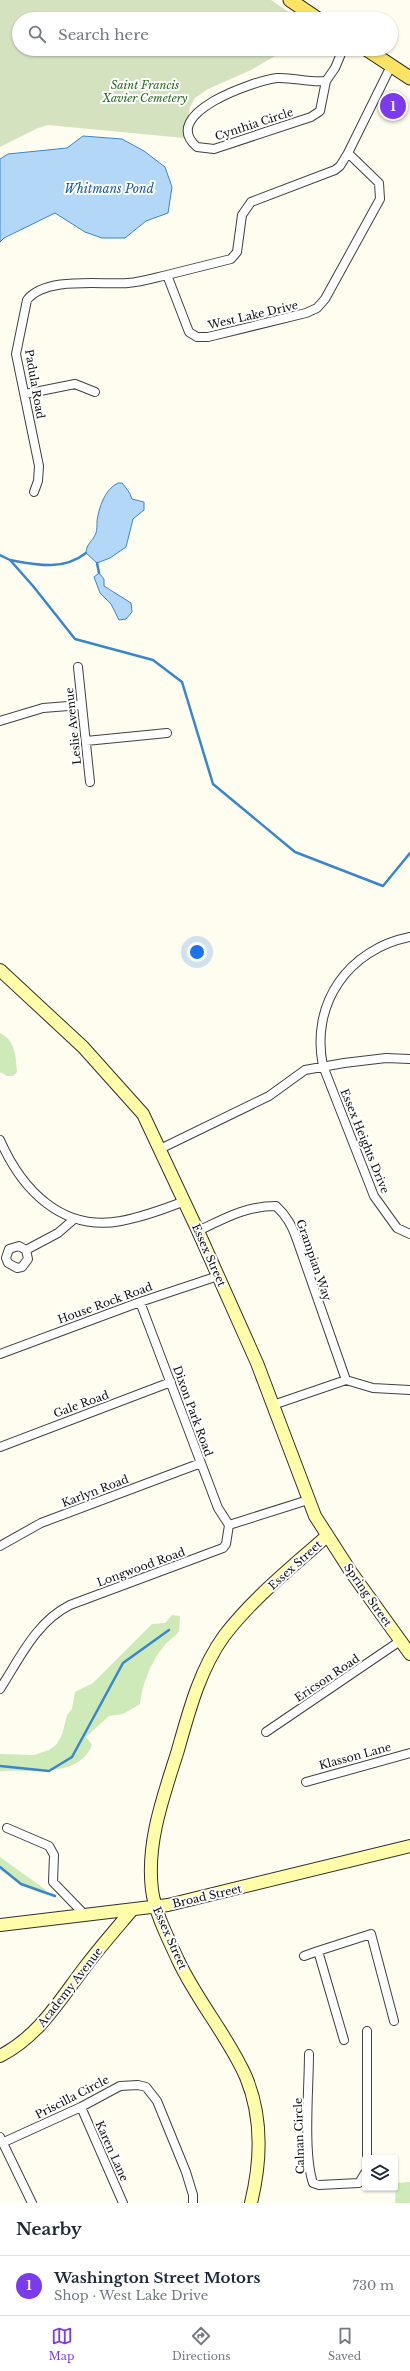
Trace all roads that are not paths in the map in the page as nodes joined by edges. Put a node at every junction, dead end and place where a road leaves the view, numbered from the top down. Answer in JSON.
{"nodes":[{"id":1,"x":290,"y":0,"type":"edge"},
{"id":2,"x":308,"y":12,"type":"edge"},
{"id":3,"x":340,"y":56,"type":"edge"},
{"id":4,"x":376,"y":56,"type":"edge"},
{"id":5,"x":390,"y":66,"type":"junction"},
{"id":6,"x":410,"y":78,"type":"edge"},
{"id":7,"x":326,"y":81,"type":"junction"},
{"id":8,"x":348,"y":153,"type":"junction"},
{"id":9,"x":167,"y":275,"type":"junction"},
{"id":10,"x":95,"y":392,"type":"dead end"},
{"id":11,"x":25,"y":394,"type":"junction"},
{"id":12,"x":34,"y":492,"type":"dead end"},
{"id":13,"x":78,"y":668,"type":"dead end"},
{"id":14,"x":82,"y":705,"type":"junction"},
{"id":15,"x":0,"y":721,"type":"edge"},
{"id":16,"x":167,"y":733,"type":"dead end"},
{"id":17,"x":86,"y":741,"type":"junction"},
{"id":18,"x":90,"y":782,"type":"dead end"},
{"id":19,"x":410,"y":937,"type":"edge"},
{"id":20,"x":0,"y":970,"type":"edge"},
{"id":21,"x":410,"y":1059,"type":"edge"},
{"id":22,"x":323,"y":1066,"type":"junction"},
{"id":23,"x":0,"y":1140,"type":"edge"},
{"id":24,"x":160,"y":1149,"type":"junction"},
{"id":25,"x":185,"y":1201,"type":"junction"},
{"id":26,"x":73,"y":1220,"type":"junction"},
{"id":27,"x":198,"y":1231,"type":"junction"},
{"id":28,"x":410,"y":1234,"type":"edge"},
{"id":29,"x":26,"y":1250,"type":"dead end"},
{"id":30,"x":218,"y":1276,"type":"junction"},
{"id":31,"x":140,"y":1302,"type":"junction"},
{"id":32,"x":0,"y":1354,"type":"edge"},
{"id":33,"x":346,"y":1380,"type":"junction"},
{"id":34,"x":171,"y":1382,"type":"junction"},
{"id":35,"x":410,"y":1390,"type":"edge"},
{"id":36,"x":273,"y":1405,"type":"junction"},
{"id":37,"x":0,"y":1447,"type":"edge"},
{"id":38,"x":201,"y":1463,"type":"junction"},
{"id":39,"x":308,"y":1500,"type":"junction"},
{"id":40,"x":229,"y":1525,"type":"junction"},
{"id":41,"x":327,"y":1536,"type":"junction"},
{"id":42,"x":0,"y":1546,"type":"edge"},
{"id":43,"x":400,"y":1641,"type":"junction"},
{"id":44,"x":410,"y":1654,"type":"edge"},
{"id":45,"x":0,"y":1689,"type":"edge"},
{"id":46,"x":266,"y":1732,"type":"dead end"},
{"id":47,"x":410,"y":1753,"type":"edge"},
{"id":48,"x":306,"y":1782,"type":"dead end"},
{"id":49,"x":7,"y":1828,"type":"dead end"},
{"id":50,"x":410,"y":1846,"type":"edge"},
{"id":51,"x":155,"y":1907,"type":"junction"},
{"id":52,"x":132,"y":1910,"type":"junction"},
{"id":53,"x":84,"y":1914,"type":"junction"},
{"id":54,"x":0,"y":1925,"type":"edge"},
{"id":55,"x":318,"y":1951,"type":"junction"},
{"id":56,"x":304,"y":1956,"type":"dead end"},
{"id":57,"x":394,"y":2021,"type":"dead end"},
{"id":58,"x":367,"y":2031,"type":"dead end"},
{"id":59,"x":344,"y":2040,"type":"dead end"},
{"id":60,"x":309,"y":2054,"type":"dead end"},
{"id":61,"x":0,"y":2056,"type":"edge"},
{"id":62,"x":81,"y":2108,"type":"junction"},
{"id":63,"x":2,"y":2139,"type":"edge"},
{"id":64,"x":367,"y":2155,"type":"edge"},
{"id":65,"x":362,"y":2178,"type":"edge"},
{"id":66,"x":32,"y":2203,"type":"edge"},
{"id":67,"x":123,"y":2203,"type":"edge"},
{"id":68,"x":193,"y":2203,"type":"edge"},
{"id":69,"x":251,"y":2203,"type":"edge"}],
"edges":[{"from":1,"to":2,"type":"main road"},
{"from":3,"to":7,"type":"street","name":"Cynthia Circle"},
{"from":4,"to":5,"type":"main road"},
{"from":5,"to":6,"type":"main road"},
{"from":5,"to":8,"type":"street"},
{"from":7,"to":7,"type":"street","name":"Cynthia Circle"},
{"from":8,"to":9,"type":"street"},
{"from":8,"to":9,"type":"street","name":"West Lake Drive"},
{"from":9,"to":11,"type":"street","name":"Padula Road"},
{"from":10,"to":11,"type":"street"},
{"from":11,"to":12,"type":"street","name":"Padula Road"},
{"from":13,"to":14,"type":"street","name":"Leslie Avenue"},
{"from":14,"to":15,"type":"street"},
{"from":14,"to":17,"type":"street","name":"Leslie Avenue"},
{"from":16,"to":17,"type":"street"},
{"from":17,"to":18,"type":"street","name":"Leslie Avenue"},
{"from":19,"to":22,"type":"street","name":"Essex Heights Drive"},
{"from":20,"to":24,"type":"street","name":"Essex Street"},
{"from":21,"to":22,"type":"street"},
{"from":22,"to":24,"type":"street"},
{"from":22,"to":28,"type":"street","name":"Essex Heights Drive"},
{"from":23,"to":26,"type":"street"},
{"from":24,"to":25,"type":"street","name":"Essex Street"},
{"from":25,"to":26,"type":"street"},
{"from":25,"to":27,"type":"street","name":"Essex Street"},
{"from":26,"to":29,"type":"street"},
{"from":27,"to":30,"type":"street","name":"Essex Street"},
{"from":27,"to":33,"type":"street","name":"Grampian Way"},
{"from":30,"to":31,"type":"street","name":"House Rock Road"},
{"from":30,"to":36,"type":"street","name":"Essex Street"},
{"from":31,"to":32,"type":"street","name":"House Rock Road"},
{"from":31,"to":34,"type":"street","name":"Dixon Park Road"},
{"from":33,"to":35,"type":"street"},
{"from":33,"to":36,"type":"street"},
{"from":34,"to":37,"type":"street","name":"Gale Road"},
{"from":34,"to":38,"type":"street","name":"Dixon Park Road"},
{"from":36,"to":39,"type":"street","name":"Essex Street"},
{"from":38,"to":40,"type":"street","name":"Dixon Park Road"},
{"from":38,"to":42,"type":"street","name":"Karlyn Road"},
{"from":39,"to":40,"type":"street"},
{"from":39,"to":41,"type":"street","name":"Essex Street"},
{"from":40,"to":45,"type":"street","name":"Longwood Road"},
{"from":41,"to":43,"type":"street","name":"Spring Street"},
{"from":41,"to":51,"type":"street","name":"Essex Street"},
{"from":43,"to":44,"type":"street","name":"Spring Street"},
{"from":43,"to":46,"type":"street","name":"Ericson Road"},
{"from":47,"to":48,"type":"street","name":"Klasson Lane"},
{"from":49,"to":53,"type":"street"},
{"from":50,"to":51,"type":"street","name":"Broad Street"},
{"from":51,"to":52,"type":"street","name":"Broad Street"},
{"from":51,"to":69,"type":"street","name":"Essex Street"},
{"from":52,"to":53,"type":"street","name":"Broad Street"},
{"from":52,"to":61,"type":"street","name":"Academy Avenue"},
{"from":53,"to":54,"type":"street","name":"Broad Street"},
{"from":55,"to":56,"type":"street"},
{"from":55,"to":57,"type":"street"},
{"from":55,"to":59,"type":"street"},
{"from":58,"to":64,"type":"street"},
{"from":60,"to":65,"type":"street","name":"Calnan Circle"},
{"from":62,"to":63,"type":"street","name":"Priscilla Circle"},
{"from":62,"to":67,"type":"street","name":"Karen Lane"},
{"from":62,"to":68,"type":"street","name":"Priscilla Circle"},
{"from":63,"to":66,"type":"street"}]}
